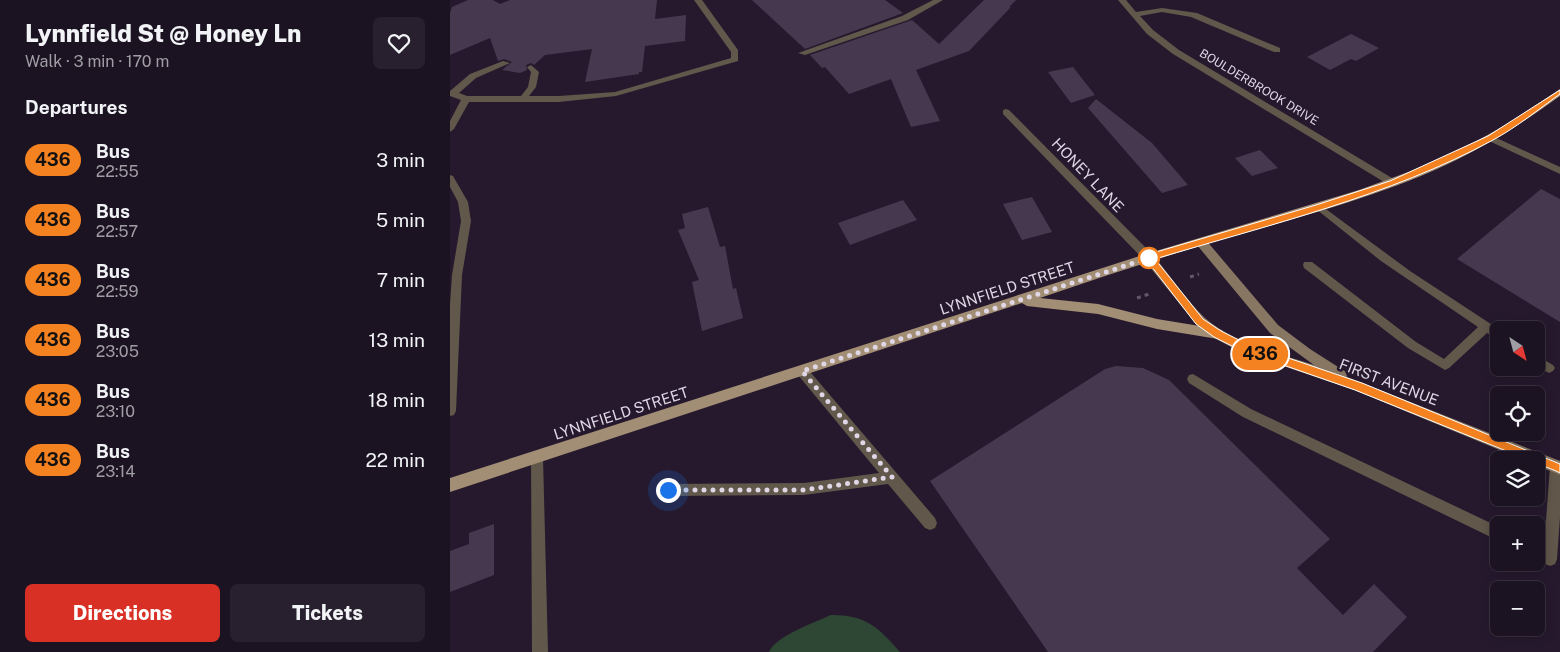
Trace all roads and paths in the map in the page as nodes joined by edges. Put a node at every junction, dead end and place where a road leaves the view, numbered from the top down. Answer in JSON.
{"nodes":[{"id":1,"x":698,"y":0,"type":"edge"},
{"id":2,"x":939,"y":0,"type":"edge"},
{"id":3,"x":1122,"y":0,"type":"edge"},
{"id":4,"x":1136,"y":14,"type":"junction"},
{"id":5,"x":1277,"y":50,"type":"dead end"},
{"id":6,"x":802,"y":53,"type":"dead end"},
{"id":7,"x":506,"y":63,"type":"dead end"},
{"id":8,"x":531,"y":67,"type":"dead end"},
{"id":9,"x":1560,"y":92,"type":"edge"},
{"id":10,"x":452,"y":93,"type":"edge"},
{"id":11,"x":466,"y":99,"type":"junction"},
{"id":12,"x":523,"y":99,"type":"junction"},
{"id":13,"x":1006,"y":112,"type":"dead end"},
{"id":14,"x":450,"y":129,"type":"edge"},
{"id":15,"x":1490,"y":138,"type":"junction"},
{"id":16,"x":1560,"y":171,"type":"edge"},
{"id":17,"x":450,"y":178,"type":"edge"},
{"id":18,"x":1393,"y":182,"type":"junction"},
{"id":19,"x":450,"y":198,"type":"edge"},
{"id":20,"x":463,"y":202,"type":"junction"},
{"id":21,"x":1319,"y":207,"type":"junction"},
{"id":22,"x":1201,"y":242,"type":"junction"},
{"id":23,"x":1149,"y":258,"type":"junction"},
{"id":24,"x":1308,"y":265,"type":"dead end"},
{"id":25,"x":1199,"y":274,"type":"dead end"},
{"id":26,"x":1190,"y":277,"type":"dead end"},
{"id":27,"x":1158,"y":291,"type":"dead end"},
{"id":28,"x":1135,"y":299,"type":"dead end"},
{"id":29,"x":1022,"y":300,"type":"junction"},
{"id":30,"x":1486,"y":327,"type":"junction"},
{"id":31,"x":1490,"y":329,"type":"edge"},
{"id":32,"x":1218,"y":334,"type":"junction"},
{"id":33,"x":1545,"y":366,"type":"edge"},
{"id":34,"x":1549,"y":368,"type":"dead end"},
{"id":35,"x":802,"y":371,"type":"junction"},
{"id":36,"x":1193,"y":378,"type":"dead end"},
{"id":37,"x":1358,"y":386,"type":"junction"},
{"id":38,"x":450,"y":411,"type":"edge"},
{"id":39,"x":537,"y":457,"type":"junction"},
{"id":40,"x":1559,"y":467,"type":"edge"},
{"id":41,"x":892,"y":477,"type":"junction"},
{"id":42,"x":450,"y":485,"type":"edge"},
{"id":43,"x":668,"y":490,"type":"dead end"},
{"id":44,"x":930,"y":522,"type":"dead end"},
{"id":45,"x":1490,"y":530,"type":"edge"},
{"id":46,"x":1545,"y":556,"type":"edge"},
{"id":47,"x":540,"y":652,"type":"edge"}],
"edges":[{"from":1,"to":12,"type":"lane"},
{"from":2,"to":6,"type":"street"},
{"from":3,"to":4,"type":"street","name":"BOULDERBROOK DRIVE"},
{"from":4,"to":5,"type":"street"},
{"from":4,"to":18,"type":"street","name":"BOULDERBROOK DRIVE"},
{"from":7,"to":10,"type":"lane"},
{"from":8,"to":12,"type":"lane"},
{"from":9,"to":15,"type":"main road","name":"LYNNFIELD STREET"},
{"from":10,"to":11,"type":"lane"},
{"from":11,"to":12,"type":"lane"},
{"from":11,"to":14,"type":"lane"},
{"from":13,"to":23,"type":"street","name":"HONEY LANE"},
{"from":15,"to":16,"type":"lane"},
{"from":15,"to":18,"type":"main road","name":"LYNNFIELD STREET"},
{"from":17,"to":20,"type":"lane"},
{"from":18,"to":21,"type":"main road","name":"LYNNFIELD STREET"},
{"from":19,"to":20,"type":"lane"},
{"from":20,"to":38,"type":"lane"},
{"from":21,"to":22,"type":"main road","name":"LYNNFIELD STREET"},
{"from":21,"to":30,"type":"lane"},
{"from":22,"to":23,"type":"main road","name":"LYNNFIELD STREET"},
{"from":22,"to":37,"type":"street"},
{"from":23,"to":29,"type":"main road","name":"LYNNFIELD STREET"},
{"from":23,"to":32,"type":"street","name":"FIRST AVENUE"},
{"from":24,"to":30,"type":"lane"},
{"from":25,"to":26,"type":"path"},
{"from":27,"to":28,"type":"path"},
{"from":29,"to":32,"type":"main road"},
{"from":29,"to":35,"type":"main road","name":"LYNNFIELD STREET"},
{"from":30,"to":31,"type":"lane"},
{"from":32,"to":37,"type":"street","name":"FIRST AVENUE"},
{"from":33,"to":34,"type":"lane"},
{"from":35,"to":39,"type":"main road","name":"LYNNFIELD STREET"},
{"from":35,"to":41,"type":"lane"},
{"from":36,"to":45,"type":"lane"},
{"from":37,"to":40,"type":"street","name":"FIRST AVENUE"},
{"from":39,"to":42,"type":"main road","name":"LYNNFIELD STREET"},
{"from":39,"to":47,"type":"lane"},
{"from":40,"to":46,"type":"lane"},
{"from":41,"to":43,"type":"lane"},
{"from":41,"to":44,"type":"lane"}]}
